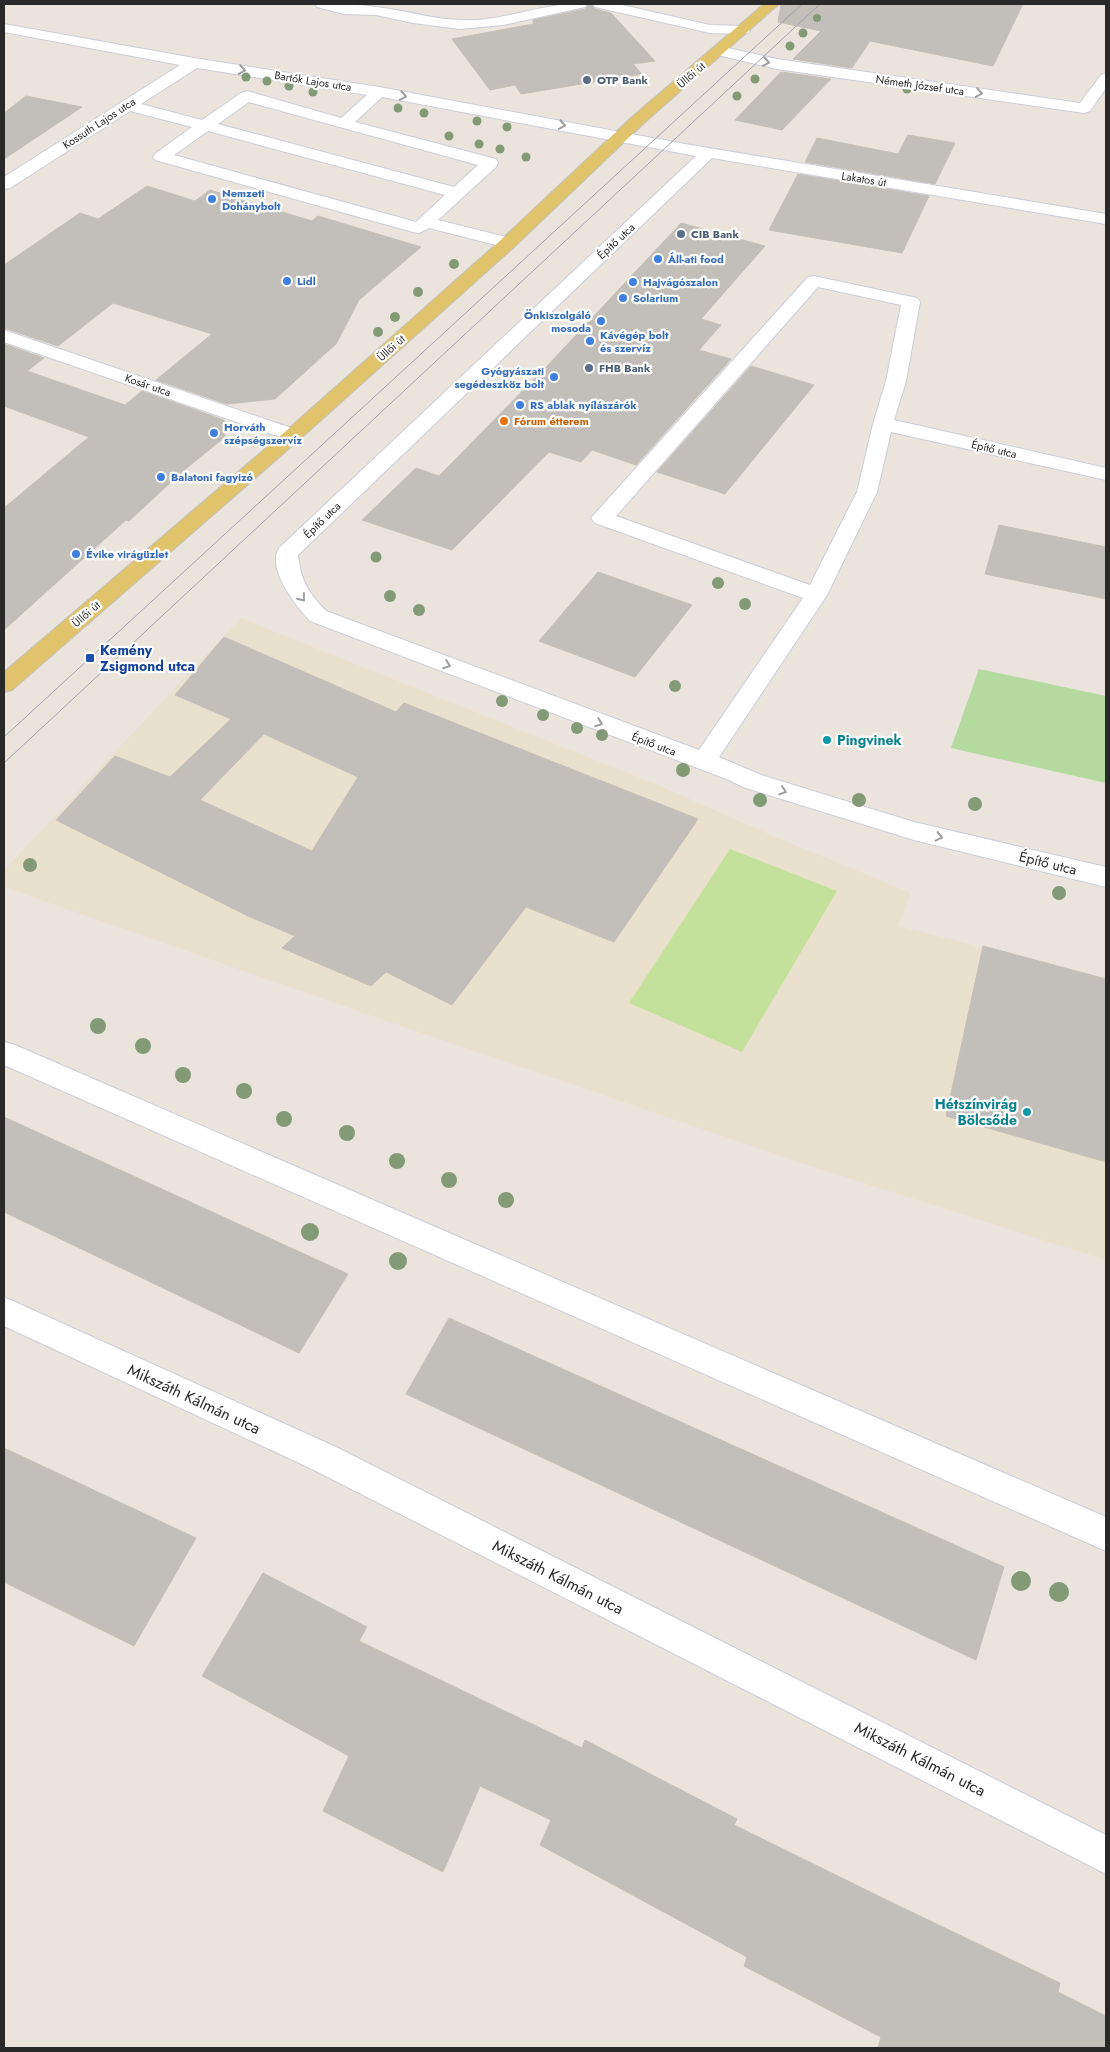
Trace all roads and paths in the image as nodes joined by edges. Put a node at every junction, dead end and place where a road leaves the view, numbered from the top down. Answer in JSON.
{"nodes":[{"id":1,"x":322,"y":4,"type":"edge"},
{"id":2,"x":505,"y":4,"type":"edge"},
{"id":3,"x":580,"y":4,"type":"edge"},
{"id":4,"x":600,"y":4,"type":"edge"},
{"id":5,"x":772,"y":4,"type":"edge"},
{"id":6,"x":416,"y":5,"type":"edge"},
{"id":7,"x":376,"y":11,"type":"junction"},
{"id":8,"x":518,"y":17,"type":"junction"},
{"id":9,"x":4,"y":28,"type":"edge"},
{"id":10,"x":743,"y":30,"type":"junction"},
{"id":11,"x":719,"y":51,"type":"junction"},
{"id":12,"x":194,"y":63,"type":"junction"},
{"id":13,"x":1106,"y":78,"type":"edge"},
{"id":14,"x":380,"y":92,"type":"junction"},
{"id":15,"x":127,"y":105,"type":"junction"},
{"id":16,"x":344,"y":124,"type":"junction"},
{"id":17,"x":206,"y":126,"type":"junction"},
{"id":18,"x":622,"y":136,"type":"junction"},
{"id":19,"x":708,"y":153,"type":"junction"},
{"id":20,"x":4,"y":184,"type":"edge"},
{"id":21,"x":456,"y":193,"type":"junction"},
{"id":22,"x":1106,"y":219,"type":"edge"},
{"id":23,"x":425,"y":222,"type":"junction"},
{"id":24,"x":508,"y":244,"type":"junction"},
{"id":25,"x":4,"y":336,"type":"edge"},
{"id":26,"x":883,"y":424,"type":"junction"},
{"id":27,"x":293,"y":435,"type":"junction"},
{"id":28,"x":1106,"y":474,"type":"edge"},
{"id":29,"x":816,"y":595,"type":"junction"},
{"id":30,"x":4,"y":684,"type":"edge"},
{"id":31,"x":703,"y":762,"type":"junction"},
{"id":32,"x":1106,"y":877,"type":"edge"},
{"id":33,"x":5,"y":1053,"type":"edge"},
{"id":34,"x":4,"y":1311,"type":"edge"},
{"id":35,"x":1106,"y":1534,"type":"edge"},
{"id":36,"x":1106,"y":1855,"type":"edge"}],
"edges":[{"from":1,"to":7,"type":"street"},
{"from":2,"to":8,"type":"street"},
{"from":3,"to":8,"type":"street"},
{"from":4,"to":10,"type":"street"},
{"from":5,"to":10,"type":"main road","name":"Üllői út"},
{"from":6,"to":7,"type":"street"},
{"from":7,"to":8,"type":"street"},
{"from":9,"to":12,"type":"street","name":"Bartók Lajos utca"},
{"from":10,"to":11,"type":"main road","name":"Üllői út"},
{"from":11,"to":13,"type":"street","name":"Németh József utca","one_way":true},
{"from":11,"to":18,"type":"main road","name":"Üllői út"},
{"from":12,"to":14,"type":"street","name":"Bartók Lajos utca","one_way":true},
{"from":12,"to":15,"type":"street","name":"Kossuth Lajos utca"},
{"from":14,"to":16,"type":"street"},
{"from":14,"to":18,"type":"street","name":"Bartók Lajos utca","one_way":true},
{"from":15,"to":17,"type":"street"},
{"from":15,"to":20,"type":"street","name":"Kossuth Lajos utca"},
{"from":16,"to":17,"type":"street"},
{"from":16,"to":21,"type":"street"},
{"from":17,"to":21,"type":"street"},
{"from":17,"to":23,"type":"street"},
{"from":18,"to":19,"type":"street","name":"Lakatos út"},
{"from":18,"to":24,"type":"main road","name":"Üllői út"},
{"from":19,"to":22,"type":"street","name":"Lakatos út"},
{"from":19,"to":31,"type":"street","name":"Építő utca","one_way":true},
{"from":21,"to":23,"type":"street"},
{"from":23,"to":24,"type":"street"},
{"from":24,"to":27,"type":"main road","name":"Üllői út"},
{"from":25,"to":27,"type":"street","name":"Kosár utca"},
{"from":26,"to":28,"type":"street","name":"Építő utca"},
{"from":26,"to":29,"type":"street"},
{"from":26,"to":29,"type":"street"},
{"from":27,"to":30,"type":"main road","name":"Üllői út"},
{"from":29,"to":31,"type":"street"},
{"from":31,"to":32,"type":"street","name":"Építő utca","one_way":true},
{"from":33,"to":35,"type":"street"},
{"from":34,"to":36,"type":"street","name":"Mikszáth Kálmán utca"}]}
